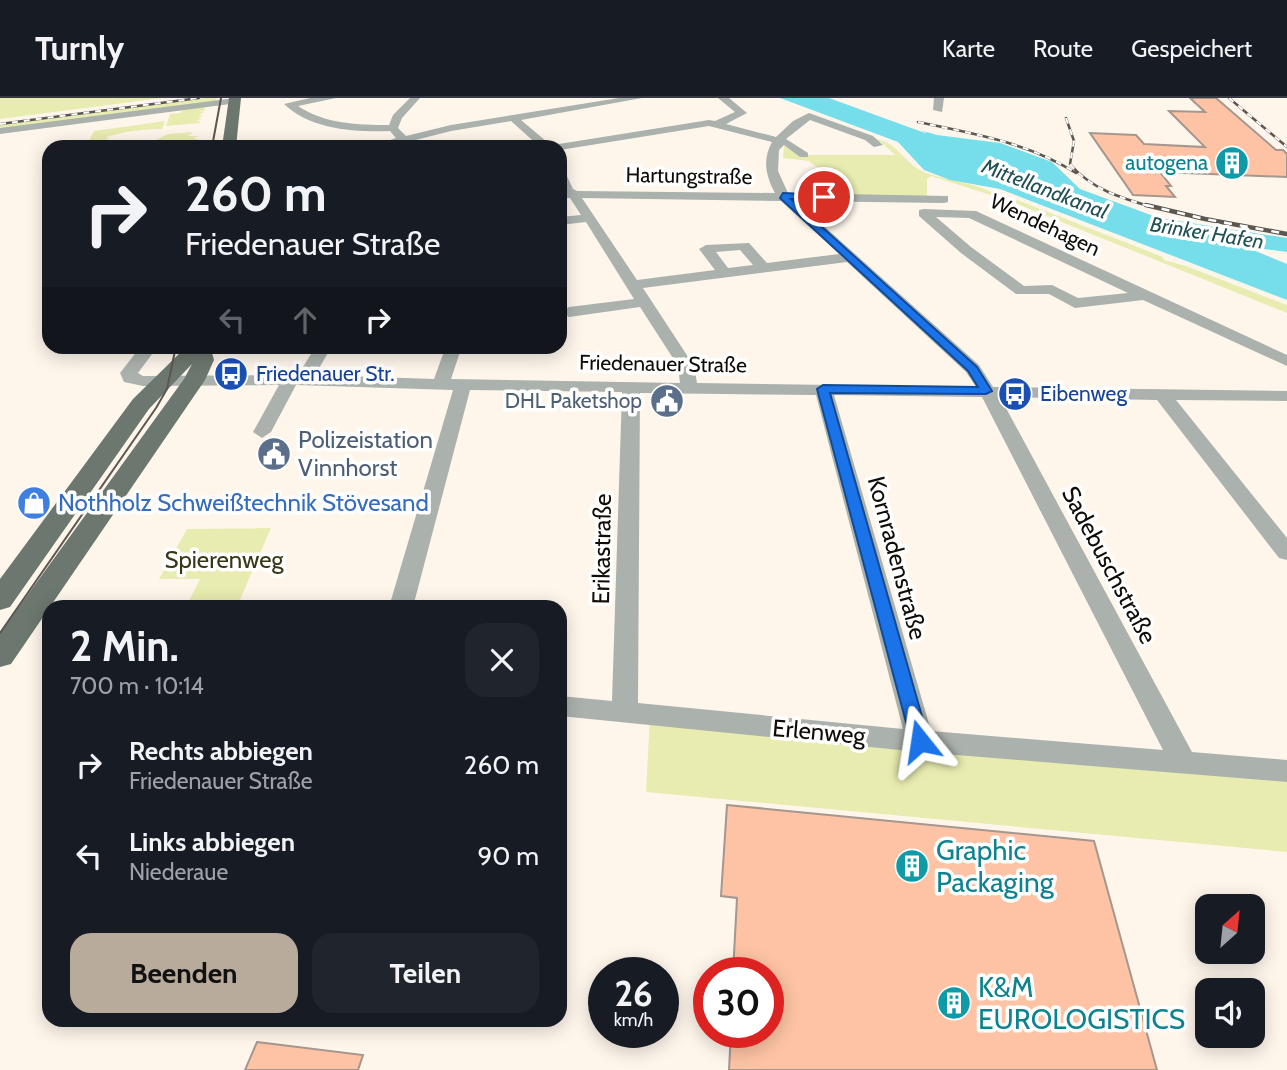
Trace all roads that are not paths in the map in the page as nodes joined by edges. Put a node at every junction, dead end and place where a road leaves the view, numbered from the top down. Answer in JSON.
{"nodes":[{"id":1,"x":331,"y":98,"type":"edge"},
{"id":2,"x":415,"y":98,"type":"edge"},
{"id":3,"x":637,"y":98,"type":"edge"},
{"id":4,"x":723,"y":98,"type":"edge"},
{"id":5,"x":939,"y":98,"type":"edge"},
{"id":6,"x":235,"y":100,"type":"edge"},
{"id":7,"x":505,"y":107,"type":"dead end"},
{"id":8,"x":938,"y":110,"type":"dead end"},
{"id":9,"x":513,"y":118,"type":"junction"},
{"id":10,"x":492,"y":121,"type":"junction"},
{"id":11,"x":717,"y":124,"type":"junction"},
{"id":12,"x":393,"y":128,"type":"junction"},
{"id":13,"x":0,"y":131,"type":"edge"},
{"id":14,"x":230,"y":140,"type":"edge"},
{"id":15,"x":404,"y":140,"type":"edge"},
{"id":16,"x":419,"y":140,"type":"edge"},
{"id":17,"x":539,"y":140,"type":"edge"},
{"id":18,"x":779,"y":141,"type":"junction"},
{"id":19,"x":878,"y":145,"type":"dead end"},
{"id":20,"x":567,"y":146,"type":"edge"},
{"id":21,"x":804,"y":155,"type":"dead end"},
{"id":22,"x":567,"y":194,"type":"edge"},
{"id":23,"x":783,"y":196,"type":"junction"},
{"id":24,"x":944,"y":199,"type":"dead end"},
{"id":25,"x":589,"y":218,"type":"junction"},
{"id":26,"x":567,"y":220,"type":"edge"},
{"id":27,"x":850,"y":257,"type":"junction"},
{"id":28,"x":763,"y":268,"type":"junction"},
{"id":29,"x":724,"y":273,"type":"junction"},
{"id":30,"x":633,"y":285,"type":"junction"},
{"id":31,"x":1146,"y":295,"type":"junction"},
{"id":32,"x":644,"y":302,"type":"junction"},
{"id":33,"x":569,"y":312,"type":"dead end"},
{"id":34,"x":144,"y":354,"type":"edge"},
{"id":35,"x":191,"y":354,"type":"edge"},
{"id":36,"x":202,"y":354,"type":"edge"},
{"id":37,"x":318,"y":354,"type":"edge"},
{"id":38,"x":451,"y":354,"type":"edge"},
{"id":39,"x":1287,"y":361,"type":"edge"},
{"id":40,"x":194,"y":380,"type":"junction"},
{"id":41,"x":297,"y":380,"type":"junction"},
{"id":42,"x":164,"y":381,"type":"junction"},
{"id":43,"x":442,"y":384,"type":"junction"},
{"id":44,"x":463,"y":385,"type":"junction"},
{"id":45,"x":631,"y":387,"type":"junction"},
{"id":46,"x":689,"y":387,"type":"junction"},
{"id":47,"x":823,"y":389,"type":"junction"},
{"id":48,"x":986,"y":391,"type":"junction"},
{"id":49,"x":1287,"y":396,"type":"edge"},
{"id":50,"x":1166,"y":399,"type":"junction"},
{"id":51,"x":1287,"y":409,"type":"edge"},
{"id":52,"x":262,"y":432,"type":"dead end"},
{"id":53,"x":1287,"y":553,"type":"edge"},
{"id":54,"x":0,"y":600,"type":"edge"},
{"id":55,"x":403,"y":600,"type":"edge"},
{"id":56,"x":0,"y":656,"type":"edge"},
{"id":57,"x":567,"y":707,"type":"edge"},
{"id":58,"x":625,"y":712,"type":"junction"},
{"id":59,"x":920,"y":741,"type":"junction"},
{"id":60,"x":1184,"y":764,"type":"junction"},
{"id":61,"x":1287,"y":771,"type":"edge"}],
"edges":[{"from":1,"to":12,"type":"street"},
{"from":2,"to":12,"type":"street"},
{"from":3,"to":9,"type":"street"},
{"from":4,"to":11,"type":"street"},
{"from":5,"to":8,"type":"street"},
{"from":6,"to":13,"type":"street"},
{"from":6,"to":14,"type":"main road"},
{"from":7,"to":10,"type":"street"},
{"from":9,"to":10,"type":"street"},
{"from":9,"to":17,"type":"street"},
{"from":10,"to":16,"type":"street"},
{"from":11,"to":18,"type":"street"},
{"from":11,"to":20,"type":"street"},
{"from":12,"to":15,"type":"street"},
{"from":18,"to":19,"type":"street"},
{"from":18,"to":21,"type":"street"},
{"from":18,"to":23,"type":"street"},
{"from":22,"to":23,"type":"street","name":"Hartungstraße"},
{"from":22,"to":25,"type":"street"},
{"from":23,"to":24,"type":"street","name":"Hartungstraße"},
{"from":23,"to":27,"type":"street","name":"Sadebuschstraße"},
{"from":25,"to":26,"type":"street"},
{"from":25,"to":30,"type":"street"},
{"from":27,"to":28,"type":"street"},
{"from":27,"to":48,"type":"street","name":"Sadebuschstraße"},
{"from":28,"to":29,"type":"street"},
{"from":28,"to":29,"type":"street"},
{"from":29,"to":30,"type":"street"},
{"from":30,"to":32,"type":"street"},
{"from":31,"to":31,"type":"street","name":"Wendehagen"},
{"from":31,"to":39,"type":"street","name":"Wendehagen"},
{"from":32,"to":33,"type":"street"},
{"from":32,"to":46,"type":"street"},
{"from":34,"to":42,"type":"street","name":"Friedenauer Straße"},
{"from":35,"to":42,"type":"main road"},
{"from":36,"to":40,"type":"main road"},
{"from":37,"to":41,"type":"street"},
{"from":38,"to":43,"type":"street"},
{"from":40,"to":41,"type":"street","name":"Friedenauer Straße"},
{"from":40,"to":42,"type":"street","name":"Friedenauer Straße"},
{"from":40,"to":56,"type":"main road"},
{"from":41,"to":43,"type":"street","name":"Friedenauer Straße"},
{"from":41,"to":52,"type":"street"},
{"from":42,"to":54,"type":"main road"},
{"from":43,"to":44,"type":"street","name":"Friedenauer Straße"},
{"from":44,"to":45,"type":"street","name":"Friedenauer Straße"},
{"from":44,"to":55,"type":"street"},
{"from":45,"to":46,"type":"street","name":"Friedenauer Straße"},
{"from":45,"to":58,"type":"street","name":"Erikastraße"},
{"from":46,"to":47,"type":"street","name":"Friedenauer Straße"},
{"from":47,"to":48,"type":"street","name":"Friedenauer Straße"},
{"from":47,"to":59,"type":"street","name":"Kornradenstraße"},
{"from":48,"to":50,"type":"street","name":"Friedenauer Straße"},
{"from":48,"to":60,"type":"street","name":"Sadebuschstraße"},
{"from":49,"to":50,"type":"street","name":"Friedenauer Straße"},
{"from":50,"to":51,"type":"street","name":"Friedenauer Straße"},
{"from":50,"to":53,"type":"street"},
{"from":57,"to":58,"type":"street","name":"Erlenweg"},
{"from":58,"to":59,"type":"street","name":"Erlenweg"},
{"from":59,"to":60,"type":"street","name":"Erlenweg"},
{"from":60,"to":61,"type":"street","name":"Erlenweg"}]}
